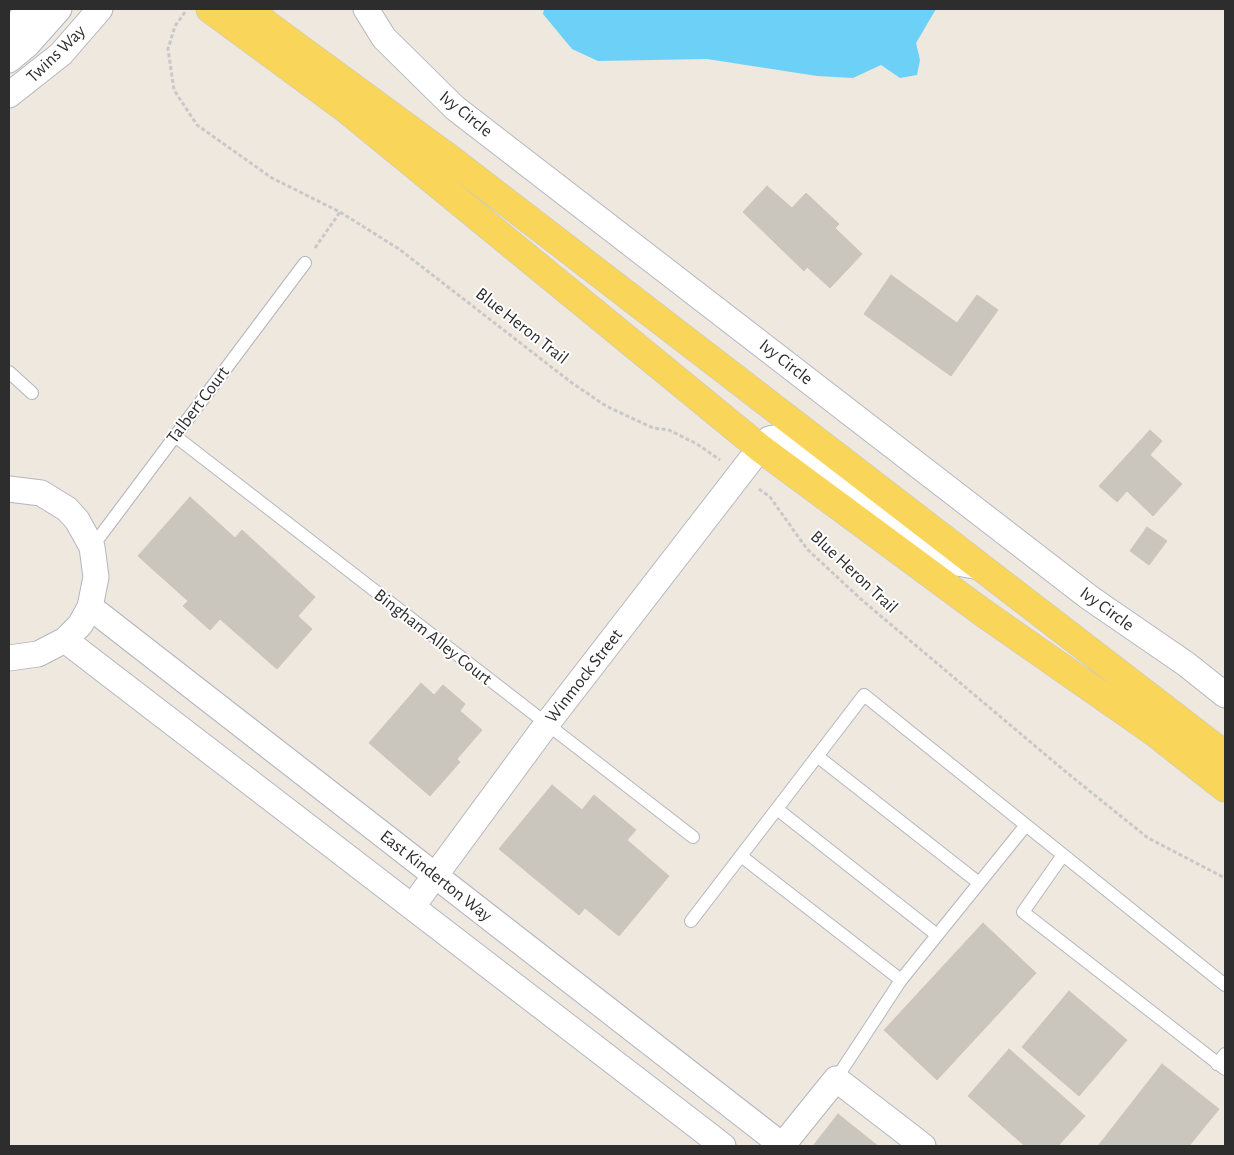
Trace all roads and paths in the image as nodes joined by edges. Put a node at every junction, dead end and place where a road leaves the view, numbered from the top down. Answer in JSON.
{"nodes":[{"id":1,"x":30,"y":9,"type":"edge"},
{"id":2,"x":59,"y":9,"type":"edge"},
{"id":3,"x":100,"y":9,"type":"edge"},
{"id":4,"x":187,"y":9,"type":"edge"},
{"id":5,"x":210,"y":9,"type":"edge"},
{"id":6,"x":249,"y":9,"type":"edge"},
{"id":7,"x":366,"y":9,"type":"edge"},
{"id":8,"x":9,"y":32,"type":"edge"},
{"id":9,"x":9,"y":60,"type":"edge"},
{"id":10,"x":9,"y":95,"type":"edge"},
{"id":11,"x":340,"y":212,"type":"junction"},
{"id":12,"x":305,"y":263,"type":"joint"},
{"id":13,"x":9,"y":372,"type":"edge"},
{"id":14,"x":32,"y":393,"type":"dead end"},
{"id":15,"x":175,"y":436,"type":"junction"},
{"id":16,"x":760,"y":448,"type":"junction"},
{"id":17,"x":740,"y":474,"type":"junction"},
{"id":18,"x":9,"y":489,"type":"edge"},
{"id":19,"x":92,"y":547,"type":"junction"},
{"id":20,"x":980,"y":567,"type":"junction"},
{"id":21,"x":90,"y":606,"type":"junction"},
{"id":22,"x":65,"y":640,"type":"junction"},
{"id":23,"x":9,"y":658,"type":"edge"},
{"id":24,"x":1225,"y":695,"type":"edge"},
{"id":25,"x":546,"y":725,"type":"junction"},
{"id":26,"x":817,"y":756,"type":"junction"},
{"id":27,"x":1225,"y":756,"type":"edge"},
{"id":28,"x":1225,"y":788,"type":"edge"},
{"id":29,"x":777,"y":809,"type":"junction"},
{"id":30,"x":1026,"y":825,"type":"junction"},
{"id":31,"x":693,"y":837,"type":"dead end"},
{"id":32,"x":1063,"y":855,"type":"junction"},
{"id":33,"x":741,"y":856,"type":"junction"},
{"id":34,"x":434,"y":875,"type":"junction"},
{"id":35,"x":1225,"y":878,"type":"edge"},
{"id":36,"x":979,"y":883,"type":"junction"},
{"id":37,"x":412,"y":907,"type":"junction"},
{"id":38,"x":691,"y":921,"type":"dead end"},
{"id":39,"x":937,"y":935,"type":"junction"},
{"id":40,"x":901,"y":980,"type":"junction"},
{"id":41,"x":1225,"y":985,"type":"edge"},
{"id":42,"x":1223,"y":1062,"type":"edge"},
{"id":43,"x":836,"y":1079,"type":"junction"},
{"id":44,"x":723,"y":1146,"type":"edge"},
{"id":45,"x":782,"y":1146,"type":"edge"},
{"id":46,"x":923,"y":1146,"type":"edge"}],
"edges":[{"from":1,"to":8,"type":"street"},
{"from":2,"to":9,"type":"street","name":"Twins Way"},
{"from":3,"to":10,"type":"street","name":"Twins Way"},
{"from":4,"to":11,"type":"path","name":"Blue Heron Trail"},
{"from":5,"to":16,"type":"main road"},
{"from":6,"to":20,"type":"main road"},
{"from":7,"to":24,"type":"street","name":"Ivy Circle"},
{"from":11,"to":12,"type":"path"},
{"from":11,"to":17,"type":"path","name":"Blue Heron Trail"},
{"from":12,"to":15,"type":"lane","name":"Talbert Court"},
{"from":13,"to":14,"type":"lane"},
{"from":15,"to":19,"type":"lane","name":"Talbert Court"},
{"from":15,"to":25,"type":"lane","name":"Bingham Alley Court"},
{"from":16,"to":17,"type":"street","name":"Winmock Street"},
{"from":16,"to":20,"type":"street"},
{"from":16,"to":28,"type":"main road"},
{"from":17,"to":25,"type":"street","name":"Winmock Street"},
{"from":17,"to":35,"type":"path","name":"Blue Heron Trail"},
{"from":18,"to":19,"type":"street"},
{"from":19,"to":21,"type":"street"},
{"from":20,"to":27,"type":"main road"},
{"from":21,"to":22,"type":"street"},
{"from":21,"to":34,"type":"street","name":"East Kinderton Way"},
{"from":22,"to":23,"type":"street"},
{"from":22,"to":37,"type":"street"},
{"from":25,"to":31,"type":"lane","name":"Bingham Alley Court"},
{"from":25,"to":34,"type":"street","name":"Winmock Street"},
{"from":26,"to":29,"type":"lane"},
{"from":26,"to":30,"type":"lane"},
{"from":26,"to":36,"type":"lane"},
{"from":29,"to":33,"type":"lane"},
{"from":29,"to":39,"type":"lane"},
{"from":30,"to":32,"type":"lane"},
{"from":30,"to":36,"type":"lane"},
{"from":32,"to":41,"type":"lane"},
{"from":32,"to":42,"type":"lane"},
{"from":33,"to":38,"type":"lane"},
{"from":33,"to":40,"type":"lane"},
{"from":34,"to":37,"type":"street","name":"Winmock Street"},
{"from":34,"to":45,"type":"street","name":"East Kinderton Way"},
{"from":36,"to":39,"type":"lane"},
{"from":37,"to":44,"type":"street"},
{"from":39,"to":40,"type":"lane"},
{"from":40,"to":43,"type":"lane"},
{"from":43,"to":45,"type":"street"},
{"from":43,"to":46,"type":"street"}]}
